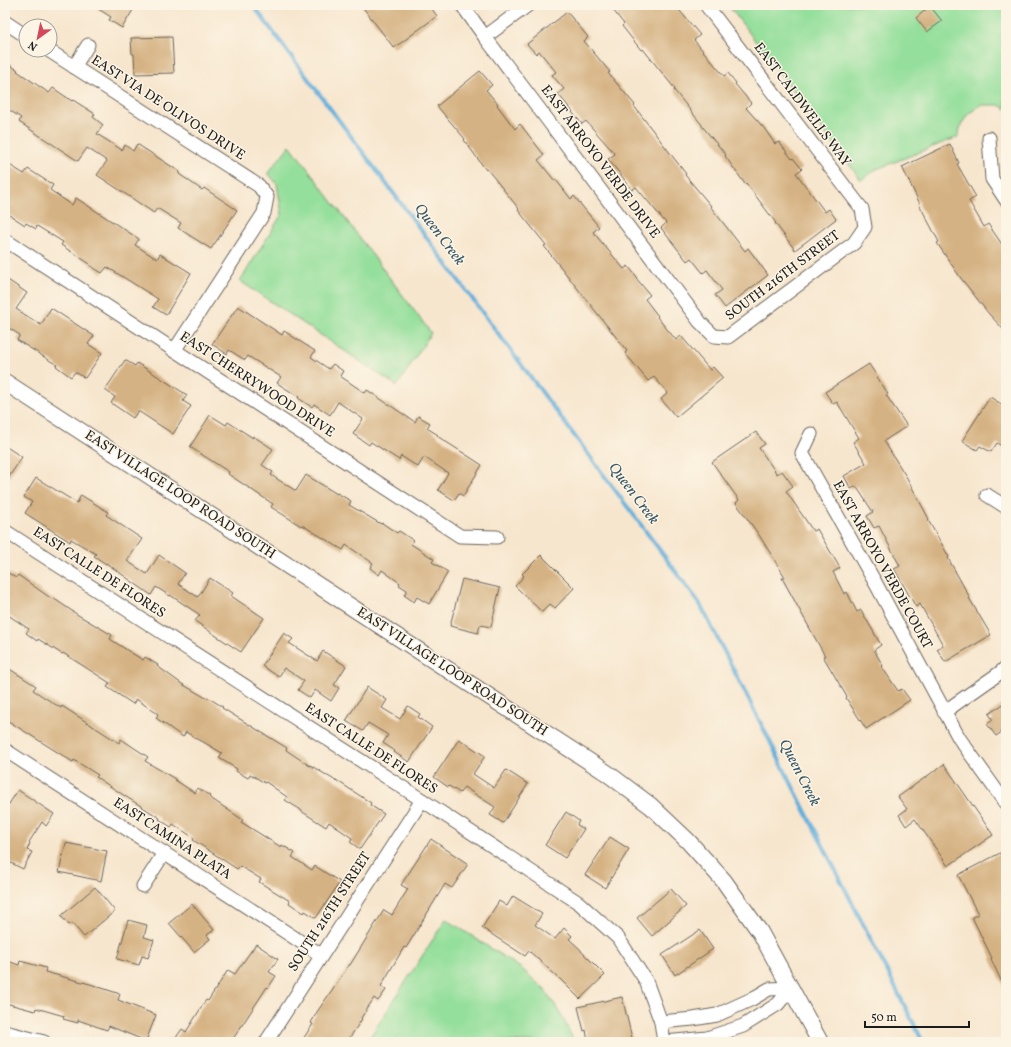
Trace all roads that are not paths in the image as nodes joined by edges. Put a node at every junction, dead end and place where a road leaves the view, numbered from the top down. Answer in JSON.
{"nodes":[{"id":1,"x":462,"y":5,"type":"edge"},
{"id":2,"x":528,"y":5,"type":"edge"},
{"id":3,"x":706,"y":5,"type":"edge"},
{"id":4,"x":5,"y":22,"type":"edge"},
{"id":5,"x":18,"y":31,"type":"edge"},
{"id":6,"x":485,"y":37,"type":"junction"},
{"id":7,"x":88,"y":45,"type":"dead end"},
{"id":8,"x":58,"y":57,"type":"edge"},
{"id":9,"x":74,"y":67,"type":"junction"},
{"id":10,"x":989,"y":138,"type":"dead end"},
{"id":11,"x":1006,"y":200,"type":"edge"},
{"id":12,"x":865,"y":227,"type":"joint"},
{"id":13,"x":5,"y":240,"type":"edge"},
{"id":14,"x":714,"y":336,"type":"joint"},
{"id":15,"x":174,"y":350,"type":"junction"},
{"id":16,"x":5,"y":382,"type":"edge"},
{"id":17,"x":811,"y":434,"type":"dead end"},
{"id":18,"x":987,"y":495,"type":"dead end"},
{"id":19,"x":1006,"y":507,"type":"edge"},
{"id":20,"x":5,"y":531,"type":"edge"},
{"id":21,"x":497,"y":537,"type":"dead end"},
{"id":22,"x":1006,"y":667,"type":"edge"},
{"id":23,"x":944,"y":712,"type":"junction"},
{"id":24,"x":6,"y":752,"type":"edge"},
{"id":25,"x":422,"y":800,"type":"junction"},
{"id":26,"x":1006,"y":804,"type":"edge"},
{"id":27,"x":164,"y":853,"type":"junction"},
{"id":28,"x":143,"y":886,"type":"dead end"},
{"id":29,"x":322,"y":955,"type":"junction"},
{"id":30,"x":790,"y":988,"type":"junction"},
{"id":31,"x":661,"y":1022,"type":"junction"},
{"id":32,"x":5,"y":1032,"type":"edge"},
{"id":33,"x":44,"y":1042,"type":"edge"},
{"id":34,"x":266,"y":1042,"type":"edge"},
{"id":35,"x":665,"y":1042,"type":"edge"},
{"id":36,"x":820,"y":1042,"type":"edge"}],
"edges":[{"from":1,"to":6,"type":"street","name":"EAST ARROYO VERDE DRIVE"},
{"from":2,"to":6,"type":"street"},
{"from":3,"to":12,"type":"street","name":"EAST CALDWELLS WAY"},
{"from":4,"to":5,"type":"street"},
{"from":6,"to":14,"type":"street","name":"EAST ARROYO VERDE DRIVE"},
{"from":7,"to":9,"type":"street"},
{"from":8,"to":9,"type":"street","name":"EAST VIA DE OLIVOS DRIVE"},
{"from":9,"to":15,"type":"street","name":"EAST VIA DE OLIVOS DRIVE"},
{"from":10,"to":11,"type":"street"},
{"from":12,"to":14,"type":"street","name":"SOUTH 216TH STREET"},
{"from":13,"to":15,"type":"street","name":"EAST CHERRYWOOD DRIVE"},
{"from":15,"to":21,"type":"street","name":"EAST CHERRYWOOD DRIVE"},
{"from":16,"to":30,"type":"street","name":"EAST VILLAGE LOOP ROAD SOUTH"},
{"from":17,"to":23,"type":"street","name":"EAST ARROYO VERDE COURT"},
{"from":18,"to":19,"type":"street"},
{"from":20,"to":25,"type":"street","name":"EAST CALLE DE FLORES"},
{"from":22,"to":23,"type":"street"},
{"from":23,"to":26,"type":"street"},
{"from":24,"to":27,"type":"street","name":"EAST CAMINA PLATA"},
{"from":25,"to":29,"type":"street","name":"SOUTH 216TH STREET"},
{"from":25,"to":31,"type":"street","name":"EAST CALLE DE FLORES"},
{"from":27,"to":28,"type":"street"},
{"from":27,"to":29,"type":"street","name":"EAST CAMINA PLATA"},
{"from":29,"to":34,"type":"street","name":"SOUTH 216TH STREET"},
{"from":30,"to":31,"type":"street"},
{"from":30,"to":35,"type":"street"},
{"from":30,"to":36,"type":"street","name":"EAST VILLAGE LOOP ROAD SOUTH"},
{"from":31,"to":35,"type":"street","name":"EAST CALLE DE FLORES"},
{"from":32,"to":33,"type":"street"}]}
